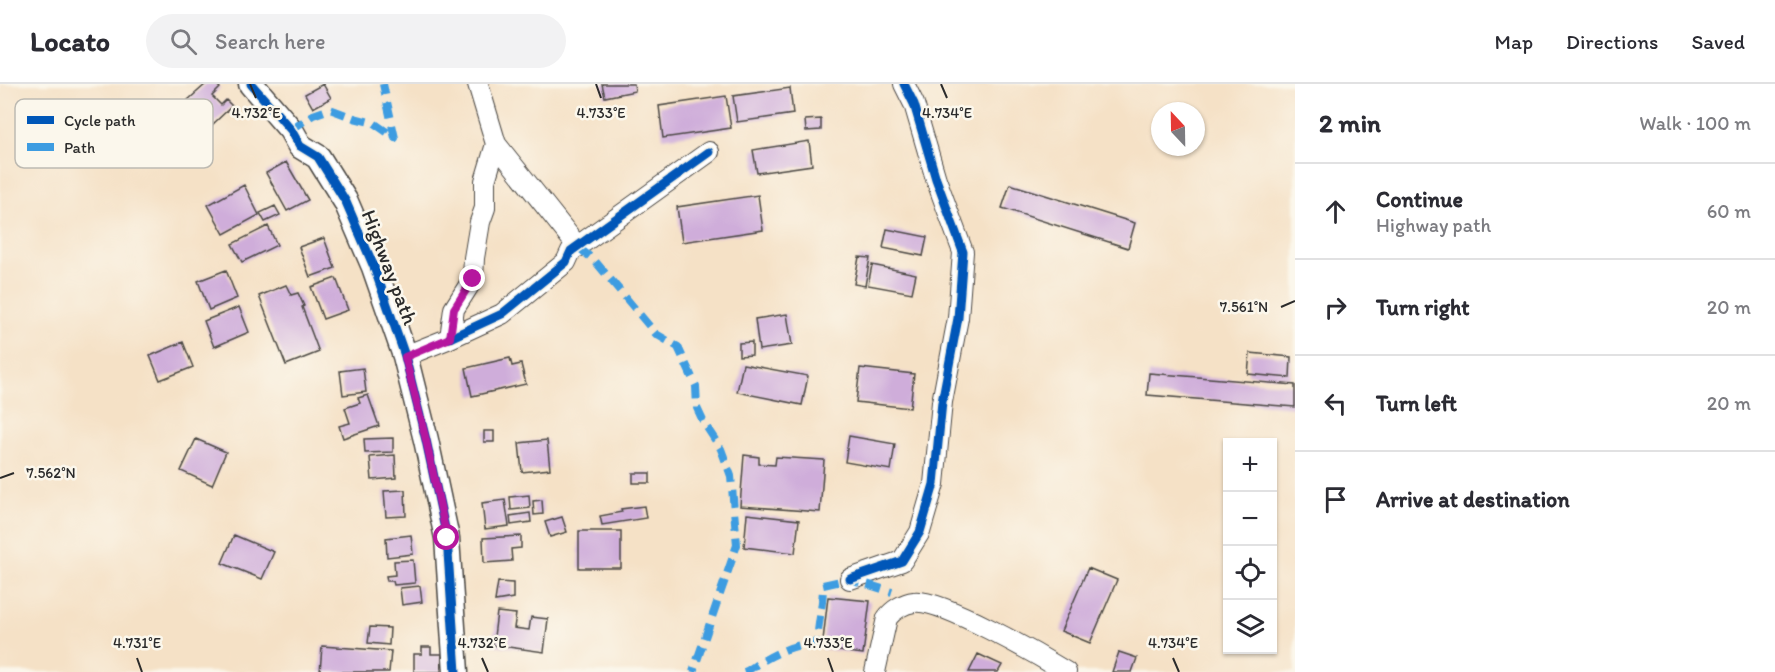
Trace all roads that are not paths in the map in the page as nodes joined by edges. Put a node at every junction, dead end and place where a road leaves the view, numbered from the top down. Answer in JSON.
{"nodes":[{"id":1,"x":251,"y":84,"type":"edge"},
{"id":2,"x":478,"y":84,"type":"edge"},
{"id":3,"x":904,"y":84,"type":"edge"},
{"id":4,"x":495,"y":144,"type":"junction"},
{"id":5,"x":709,"y":152,"type":"dead end"},
{"id":6,"x":578,"y":247,"type":"junction"},
{"id":7,"x":450,"y":338,"type":"junction"},
{"id":8,"x":405,"y":357,"type":"junction"},
{"id":9,"x":850,"y":579,"type":"dead end"},
{"id":10,"x":456,"y":672,"type":"edge"},
{"id":11,"x":875,"y":672,"type":"edge"},
{"id":12,"x":1066,"y":672,"type":"edge"}],
"edges":[{"from":1,"to":8,"type":"street","name":"Highway path"},
{"from":2,"to":4,"type":"street"},
{"from":3,"to":9,"type":"street"},
{"from":4,"to":6,"type":"street"},
{"from":4,"to":7,"type":"street"},
{"from":5,"to":6,"type":"street"},
{"from":6,"to":7,"type":"street"},
{"from":7,"to":8,"type":"street"},
{"from":8,"to":10,"type":"street","name":"Highway path"},
{"from":11,"to":12,"type":"street"}]}
